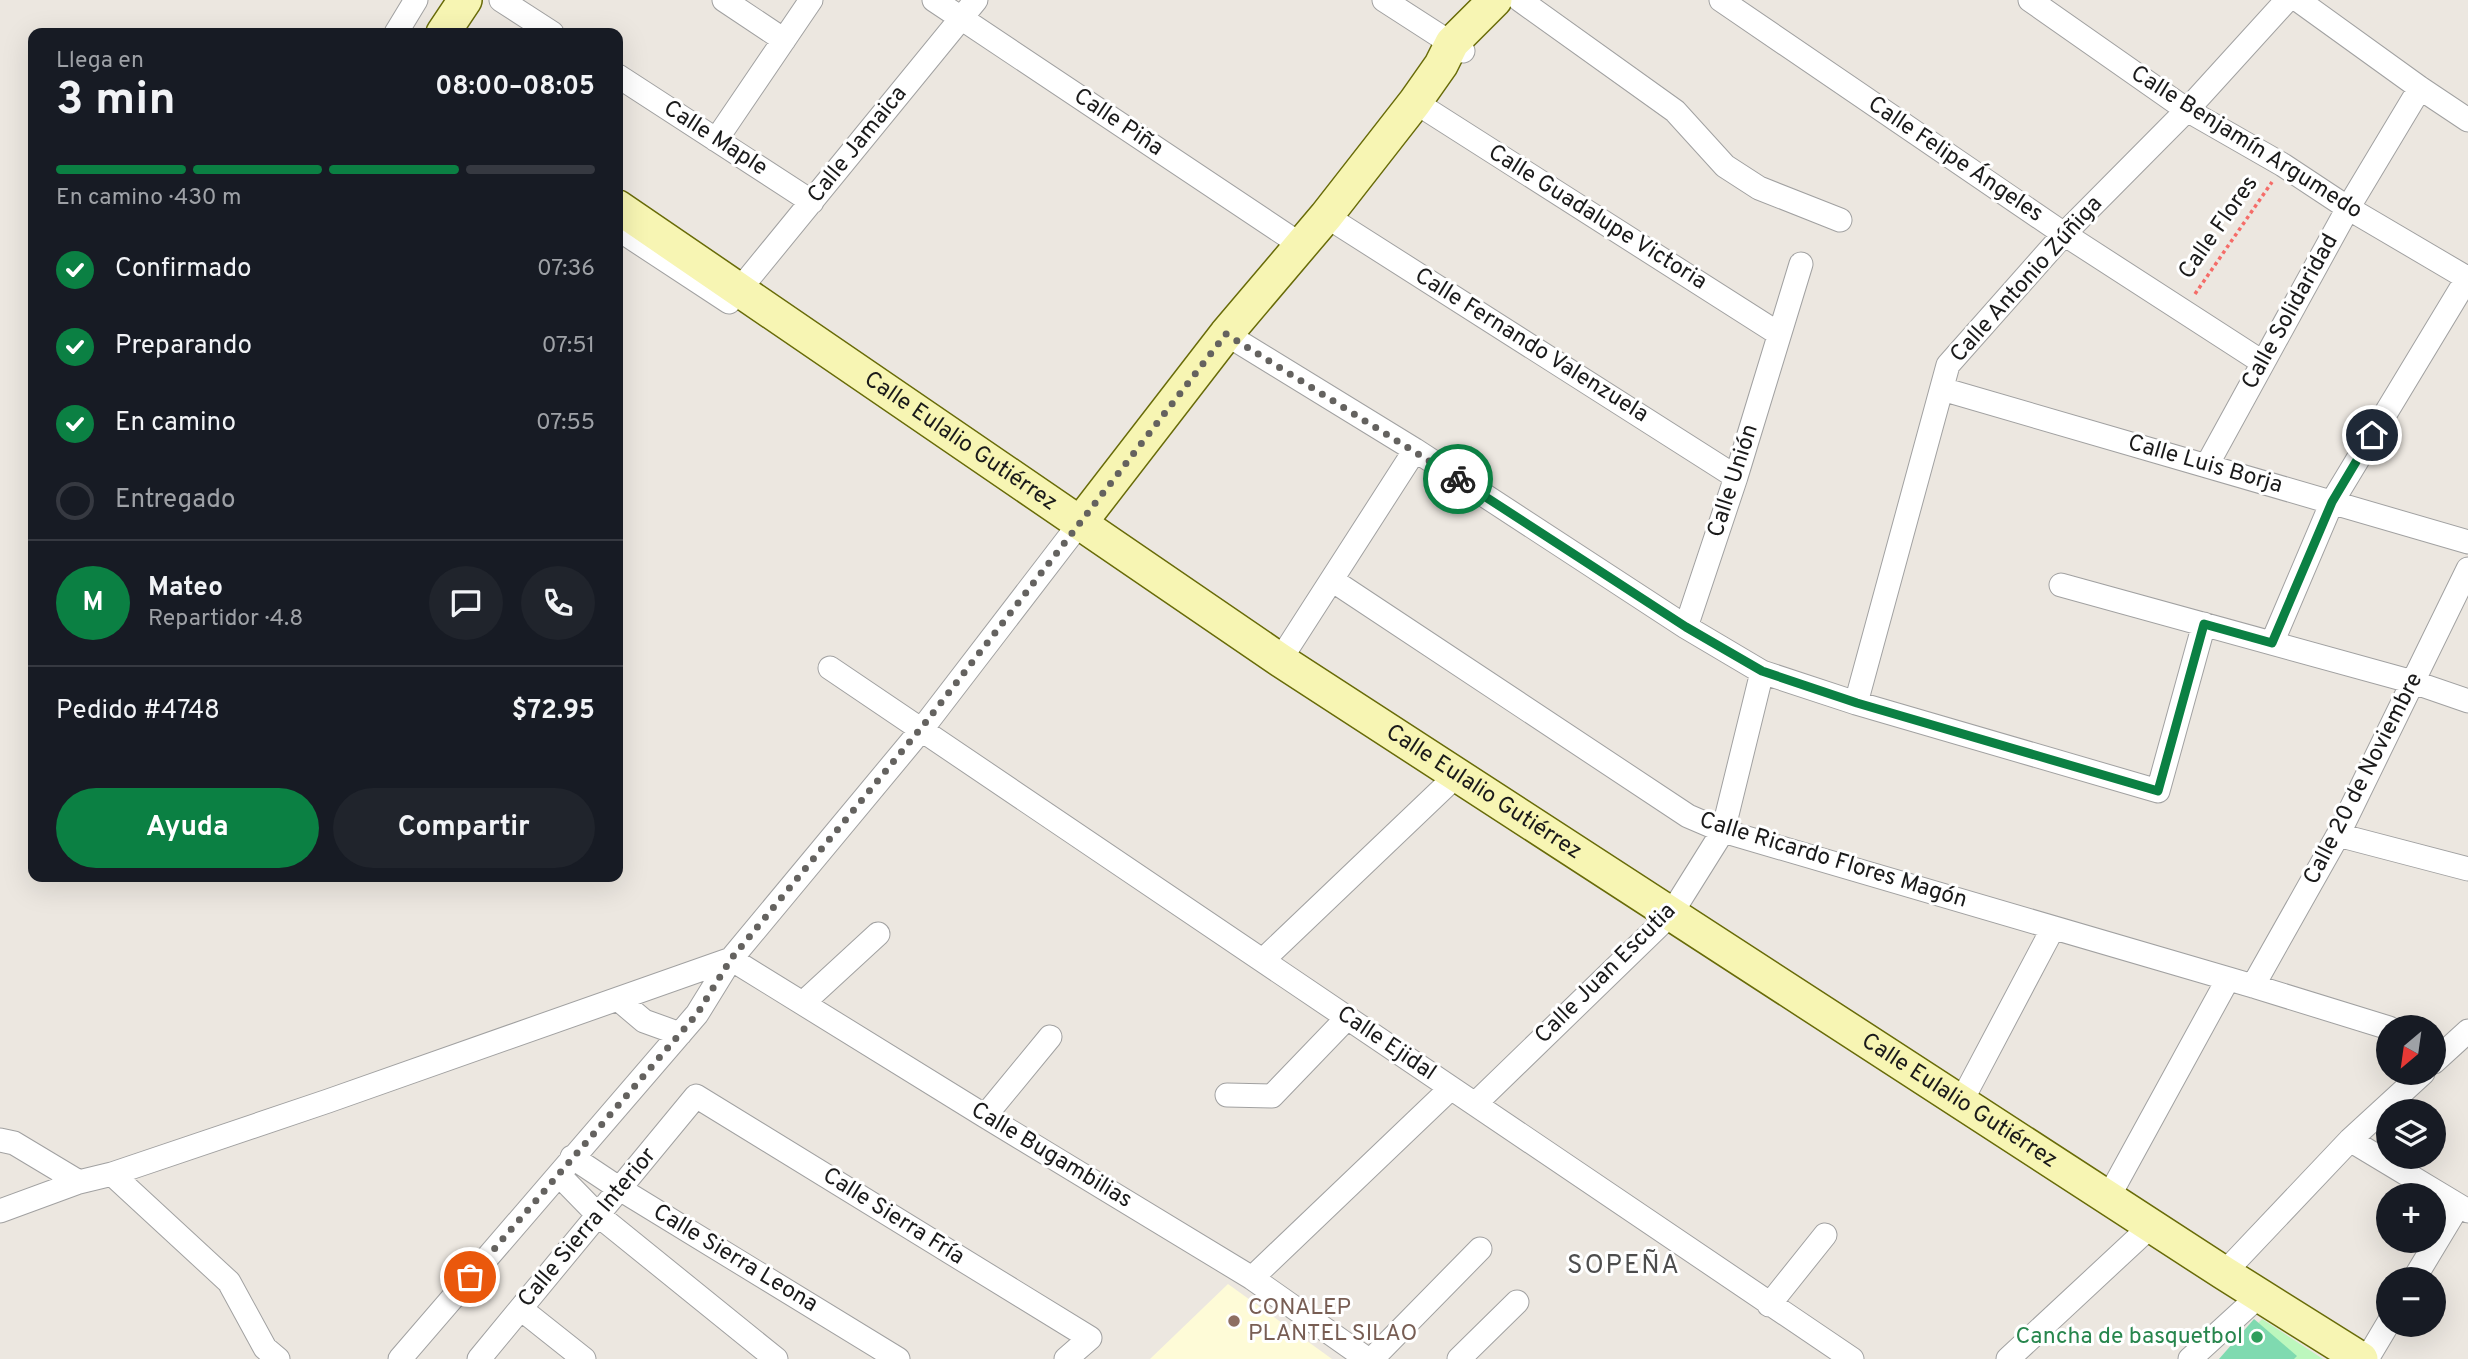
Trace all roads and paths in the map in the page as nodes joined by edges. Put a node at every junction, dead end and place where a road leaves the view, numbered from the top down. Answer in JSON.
{"nodes":[{"id":1,"x":416,"y":0,"type":"edge"},
{"id":2,"x":465,"y":0,"type":"edge"},
{"id":3,"x":501,"y":0,"type":"edge"},
{"id":4,"x":723,"y":0,"type":"edge"},
{"id":5,"x":811,"y":0,"type":"edge"},
{"id":6,"x":934,"y":0,"type":"edge"},
{"id":7,"x":976,"y":0,"type":"edge"},
{"id":8,"x":1384,"y":0,"type":"edge"},
{"id":9,"x":1495,"y":0,"type":"edge"},
{"id":10,"x":1518,"y":0,"type":"edge"},
{"id":11,"x":1721,"y":0,"type":"edge"},
{"id":12,"x":2030,"y":0,"type":"edge"},
{"id":13,"x":2287,"y":0,"type":"edge"},
{"id":14,"x":2298,"y":0,"type":"edge"},
{"id":15,"x":962,"y":19,"type":"junction"},
{"id":16,"x":399,"y":28,"type":"edge"},
{"id":17,"x":446,"y":28,"type":"edge"},
{"id":18,"x":544,"y":28,"type":"edge"},
{"id":19,"x":784,"y":40,"type":"junction"},
{"id":20,"x":1452,"y":53,"type":"junction"},
{"id":21,"x":623,"y":79,"type":"edge"},
{"id":22,"x":2420,"y":88,"type":"junction"},
{"id":23,"x":1415,"y":102,"type":"junction"},
{"id":24,"x":2187,"y":110,"type":"junction"},
{"id":25,"x":2468,"y":120,"type":"edge"},
{"id":26,"x":716,"y":140,"type":"junction"},
{"id":27,"x":2283,"y":165,"type":"junction"},
{"id":28,"x":811,"y":202,"type":"junction"},
{"id":29,"x":2348,"y":208,"type":"junction"},
{"id":30,"x":623,"y":210,"type":"edge"},
{"id":31,"x":1326,"y":216,"type":"junction"},
{"id":32,"x":1840,"y":220,"type":"dead end"},
{"id":33,"x":623,"y":232,"type":"edge"},
{"id":34,"x":2064,"y":234,"type":"junction"},
{"id":35,"x":1301,"y":245,"type":"junction"},
{"id":36,"x":1801,"y":264,"type":"dead end"},
{"id":37,"x":2468,"y":278,"type":"edge"},
{"id":38,"x":740,"y":289,"type":"junction"},
{"id":39,"x":2183,"y":310,"type":"junction"},
{"id":40,"x":803,"y":333,"type":"junction"},
{"id":41,"x":1226,"y":334,"type":"junction"},
{"id":42,"x":1779,"y":334,"type":"junction"},
{"id":43,"x":2262,"y":362,"type":"junction"},
{"id":44,"x":1942,"y":389,"type":"junction"},
{"id":45,"x":1415,"y":450,"type":"junction"},
{"id":46,"x":2207,"y":464,"type":"junction"},
{"id":47,"x":1736,"y":477,"type":"junction"},
{"id":48,"x":2332,"y":502,"type":"junction"},
{"id":49,"x":1080,"y":523,"type":"junction"},
{"id":50,"x":2468,"y":542,"type":"edge"},
{"id":51,"x":2468,"y":569,"type":"edge"},
{"id":52,"x":1332,"y":580,"type":"junction"},
{"id":53,"x":2061,"y":585,"type":"dead end"},
{"id":54,"x":2204,"y":624,"type":"junction"},
{"id":55,"x":1686,"y":627,"type":"junction"},
{"id":56,"x":2272,"y":643,"type":"junction"},
{"id":57,"x":1280,"y":660,"type":"junction"},
{"id":58,"x":830,"y":668,"type":"dead end"},
{"id":59,"x":1762,"y":671,"type":"junction"},
{"id":60,"x":2413,"y":682,"type":"junction"},
{"id":61,"x":2468,"y":701,"type":"edge"},
{"id":62,"x":1857,"y":703,"type":"junction"},
{"id":63,"x":922,"y":729,"type":"junction"},
{"id":64,"x":1456,"y":776,"type":"junction"},
{"id":65,"x":1723,"y":831,"type":"junction"},
{"id":66,"x":2339,"y":835,"type":"junction"},
{"id":67,"x":2468,"y":869,"type":"edge"},
{"id":68,"x":1671,"y":914,"type":"junction"},
{"id":69,"x":2053,"y":928,"type":"junction"},
{"id":70,"x":878,"y":934,"type":"dead end"},
{"id":71,"x":731,"y":959,"type":"junction"},
{"id":72,"x":1263,"y":960,"type":"junction"},
{"id":73,"x":2228,"y":979,"type":"junction"},
{"id":74,"x":2253,"y":986,"type":"junction"},
{"id":75,"x":618,"y":999,"type":"junction"},
{"id":76,"x":803,"y":1003,"type":"junction"},
{"id":77,"x":1347,"y":1018,"type":"junction"},
{"id":78,"x":2376,"y":1024,"type":"edge"},
{"id":79,"x":2468,"y":1031,"type":"edge"},
{"id":80,"x":680,"y":1034,"type":"junction"},
{"id":81,"x":1050,"y":1037,"type":"dead end"},
{"id":82,"x":2447,"y":1051,"type":"edge"},
{"id":83,"x":2410,"y":1085,"type":"edge"},
{"id":84,"x":1451,"y":1088,"type":"junction"},
{"id":85,"x":1227,"y":1095,"type":"dead end"},
{"id":86,"x":696,"y":1096,"type":"joint"},
{"id":87,"x":1961,"y":1102,"type":"junction"},
{"id":88,"x":1475,"y":1104,"type":"junction"},
{"id":89,"x":985,"y":1116,"type":"junction"},
{"id":90,"x":0,"y":1140,"type":"edge"},
{"id":91,"x":2350,"y":1140,"type":"junction"},
{"id":92,"x":565,"y":1166,"type":"junction"},
{"id":93,"x":112,"y":1174,"type":"junction"},
{"id":94,"x":79,"y":1182,"type":"junction"},
{"id":95,"x":620,"y":1189,"type":"junction"},
{"id":96,"x":2108,"y":1198,"type":"junction"},
{"id":97,"x":2463,"y":1209,"type":"edge"},
{"id":98,"x":0,"y":1211,"type":"edge"},
{"id":99,"x":598,"y":1214,"type":"junction"},
{"id":100,"x":2151,"y":1226,"type":"junction"},
{"id":101,"x":1825,"y":1235,"type":"dead end"},
{"id":102,"x":1480,"y":1250,"type":"dead end"},
{"id":103,"x":2422,"y":1267,"type":"edge"},
{"id":104,"x":2224,"y":1273,"type":"junction"},
{"id":105,"x":1252,"y":1279,"type":"junction"},
{"id":106,"x":2260,"y":1295,"type":"junction"},
{"id":107,"x":1517,"y":1302,"type":"dead end"},
{"id":108,"x":1769,"y":1305,"type":"junction"},
{"id":109,"x":521,"y":1308,"type":"junction"},
{"id":110,"x":2380,"y":1337,"type":"edge"},
{"id":111,"x":266,"y":1355,"type":"edge"},
{"id":112,"x":400,"y":1359,"type":"edge"},
{"id":113,"x":479,"y":1359,"type":"edge"},
{"id":114,"x":584,"y":1359,"type":"edge"},
{"id":115,"x":776,"y":1359,"type":"edge"},
{"id":116,"x":898,"y":1359,"type":"edge"},
{"id":117,"x":1066,"y":1359,"type":"edge"},
{"id":118,"x":1367,"y":1359,"type":"edge"},
{"id":119,"x":1373,"y":1359,"type":"edge"},
{"id":120,"x":1459,"y":1359,"type":"edge"},
{"id":121,"x":1852,"y":1359,"type":"edge"},
{"id":122,"x":2008,"y":1359,"type":"edge"},
{"id":123,"x":2190,"y":1359,"type":"edge"},
{"id":124,"x":2361,"y":1359,"type":"edge"},
{"id":125,"x":2367,"y":1359,"type":"edge"}],
"edges":[{"from":1,"to":16,"type":"street"},
{"from":2,"to":17,"type":"street"},
{"from":3,"to":18,"type":"street"},
{"from":4,"to":19,"type":"street"},
{"from":5,"to":19,"type":"street"},
{"from":6,"to":15,"type":"street","name":"Calle Piña"},
{"from":7,"to":15,"type":"street","name":"Calle Jamaica"},
{"from":8,"to":20,"type":"street"},
{"from":9,"to":20,"type":"street"},
{"from":10,"to":20,"type":"street"},
{"from":10,"to":32,"type":"street"},
{"from":11,"to":34,"type":"street","name":"Calle Felipe Ángeles"},
{"from":12,"to":24,"type":"street","name":"Calle Benjamín Argumedo"},
{"from":13,"to":24,"type":"street","name":"Calle Antonio Zúñiga"},
{"from":14,"to":22,"type":"street"},
{"from":15,"to":28,"type":"street","name":"Calle Jamaica"},
{"from":15,"to":35,"type":"street","name":"Calle Piña"},
{"from":19,"to":26,"type":"street"},
{"from":20,"to":23,"type":"street"},
{"from":21,"to":26,"type":"street","name":"Calle Maple"},
{"from":22,"to":25,"type":"street"},
{"from":22,"to":29,"type":"street","name":"Calle Solidaridad"},
{"from":23,"to":31,"type":"street"},
{"from":23,"to":42,"type":"street","name":"Calle Guadalupe Victoria"},
{"from":24,"to":27,"type":"street","name":"Calle Benjamín Argumedo"},
{"from":24,"to":34,"type":"street","name":"Calle Antonio Zúñiga"},
{"from":26,"to":28,"type":"street","name":"Calle Maple"},
{"from":27,"to":29,"type":"street","name":"Calle Benjamín Argumedo"},
{"from":27,"to":39,"type":"path","name":"Calle Flores"},
{"from":28,"to":38,"type":"street","name":"Calle Jamaica"},
{"from":29,"to":37,"type":"street","name":"Calle Benjamín Argumedo"},
{"from":29,"to":43,"type":"street","name":"Calle Solidaridad"},
{"from":30,"to":38,"type":"street","name":"Calle Eulalio Gutiérrez"},
{"from":31,"to":35,"type":"street"},
{"from":31,"to":47,"type":"street","name":"Calle Fernando Valenzuela"},
{"from":33,"to":40,"type":"street"},
{"from":34,"to":39,"type":"street","name":"Calle Felipe Ángeles"},
{"from":34,"to":44,"type":"street","name":"Calle Antonio Zúñiga"},
{"from":35,"to":41,"type":"street"},
{"from":36,"to":42,"type":"street","name":"Calle Unión"},
{"from":37,"to":48,"type":"street"},
{"from":38,"to":40,"type":"street","name":"Calle Eulalio Gutiérrez"},
{"from":39,"to":43,"type":"street","name":"Calle Felipe Ángeles"},
{"from":40,"to":49,"type":"street","name":"Calle Eulalio Gutiérrez"},
{"from":41,"to":45,"type":"street"},
{"from":41,"to":49,"type":"street"},
{"from":42,"to":47,"type":"street","name":"Calle Unión"},
{"from":43,"to":46,"type":"street","name":"Calle Solidaridad"},
{"from":44,"to":46,"type":"street","name":"Calle Luis Borja"},
{"from":44,"to":62,"type":"street","name":"Calle Antonio Zúñiga"},
{"from":45,"to":52,"type":"street"},
{"from":45,"to":55,"type":"street"},
{"from":46,"to":48,"type":"street","name":"Calle Luis Borja"},
{"from":47,"to":55,"type":"street","name":"Calle Unión"},
{"from":48,"to":50,"type":"street","name":"Calle Luis Borja"},
{"from":48,"to":56,"type":"street"},
{"from":49,"to":57,"type":"street","name":"Calle Eulalio Gutiérrez"},
{"from":49,"to":63,"type":"street"},
{"from":51,"to":60,"type":"street","name":"Calle 20 de Noviembre"},
{"from":52,"to":57,"type":"street"},
{"from":52,"to":65,"type":"street","name":"Calle Ricardo Flores Magón"},
{"from":53,"to":54,"type":"street"},
{"from":54,"to":56,"type":"street"},
{"from":54,"to":62,"type":"street"},
{"from":55,"to":59,"type":"street"},
{"from":56,"to":60,"type":"street"},
{"from":57,"to":64,"type":"street","name":"Calle Eulalio Gutiérrez"},
{"from":58,"to":63,"type":"street","name":"Calle Ejidal"},
{"from":59,"to":62,"type":"street"},
{"from":59,"to":65,"type":"street","name":"Calle Juan Escutia"},
{"from":60,"to":61,"type":"street"},
{"from":60,"to":66,"type":"street","name":"Calle 20 de Noviembre"},
{"from":63,"to":71,"type":"street"},
{"from":63,"to":72,"type":"street","name":"Calle Ejidal"},
{"from":64,"to":68,"type":"street","name":"Calle Eulalio Gutiérrez"},
{"from":64,"to":72,"type":"street"},
{"from":65,"to":68,"type":"street","name":"Calle Juan Escutia"},
{"from":65,"to":69,"type":"street","name":"Calle Ricardo Flores Magón"},
{"from":66,"to":67,"type":"street"},
{"from":66,"to":74,"type":"street","name":"Calle 20 de Noviembre"},
{"from":68,"to":87,"type":"street","name":"Calle Eulalio Gutiérrez"},
{"from":68,"to":88,"type":"street","name":"Calle Juan Escutia"},
{"from":69,"to":73,"type":"street","name":"Calle Ricardo Flores Magón"},
{"from":69,"to":87,"type":"street"},
{"from":70,"to":76,"type":"street"},
{"from":71,"to":75,"type":"street"},
{"from":71,"to":76,"type":"street","name":"Calle Bugambilias"},
{"from":71,"to":80,"type":"street"},
{"from":72,"to":77,"type":"street","name":"Calle Ejidal"},
{"from":73,"to":74,"type":"street","name":"Calle Ricardo Flores Magón"},
{"from":73,"to":96,"type":"street"},
{"from":74,"to":78,"type":"street","name":"Calle Ricardo Flores Magón"},
{"from":75,"to":80,"type":"street"},
{"from":75,"to":93,"type":"street"},
{"from":76,"to":89,"type":"street","name":"Calle Bugambilias"},
{"from":77,"to":84,"type":"street","name":"Calle Ejidal"},
{"from":77,"to":85,"type":"street"},
{"from":79,"to":82,"type":"street"},
{"from":80,"to":92,"type":"street"},
{"from":81,"to":89,"type":"street"},
{"from":83,"to":91,"type":"street"},
{"from":84,"to":88,"type":"street","name":"Calle Ejidal"},
{"from":84,"to":105,"type":"street"},
{"from":86,"to":95,"type":"street","name":"Calle Sierra Interior"},
{"from":86,"to":117,"type":"street","name":"Calle Sierra Fría"},
{"from":87,"to":96,"type":"street","name":"Calle Eulalio Gutiérrez"},
{"from":88,"to":108,"type":"street","name":"Calle Ejidal"},
{"from":89,"to":105,"type":"street","name":"Calle Bugambilias"},
{"from":90,"to":94,"type":"street"},
{"from":91,"to":97,"type":"street"},
{"from":91,"to":104,"type":"street"},
{"from":92,"to":95,"type":"street","name":"Calle Sierra Leona"},
{"from":92,"to":99,"type":"street"},
{"from":92,"to":112,"type":"street"},
{"from":93,"to":94,"type":"street"},
{"from":93,"to":111,"type":"street"},
{"from":94,"to":98,"type":"street"},
{"from":95,"to":99,"type":"street","name":"Calle Sierra Interior"},
{"from":95,"to":116,"type":"street","name":"Calle Sierra Leona"},
{"from":96,"to":100,"type":"street","name":"Calle Eulalio Gutiérrez"},
{"from":97,"to":103,"type":"street"},
{"from":99,"to":109,"type":"street","name":"Calle Sierra Interior"},
{"from":99,"to":115,"type":"street"},
{"from":100,"to":104,"type":"street","name":"Calle Eulalio Gutiérrez"},
{"from":100,"to":122,"type":"street"},
{"from":101,"to":108,"type":"street"},
{"from":102,"to":119,"type":"street"},
{"from":104,"to":106,"type":"street","name":"Calle Eulalio Gutiérrez"},
{"from":105,"to":118,"type":"street","name":"Calle Bugambilias"},
{"from":106,"to":123,"type":"street"},
{"from":106,"to":124,"type":"street","name":"Calle Eulalio Gutiérrez"},
{"from":107,"to":120,"type":"street"},
{"from":108,"to":121,"type":"street","name":"Calle Ejidal"},
{"from":109,"to":113,"type":"street","name":"Calle Sierra Interior"},
{"from":109,"to":114,"type":"street"},
{"from":110,"to":125,"type":"street"}]}
